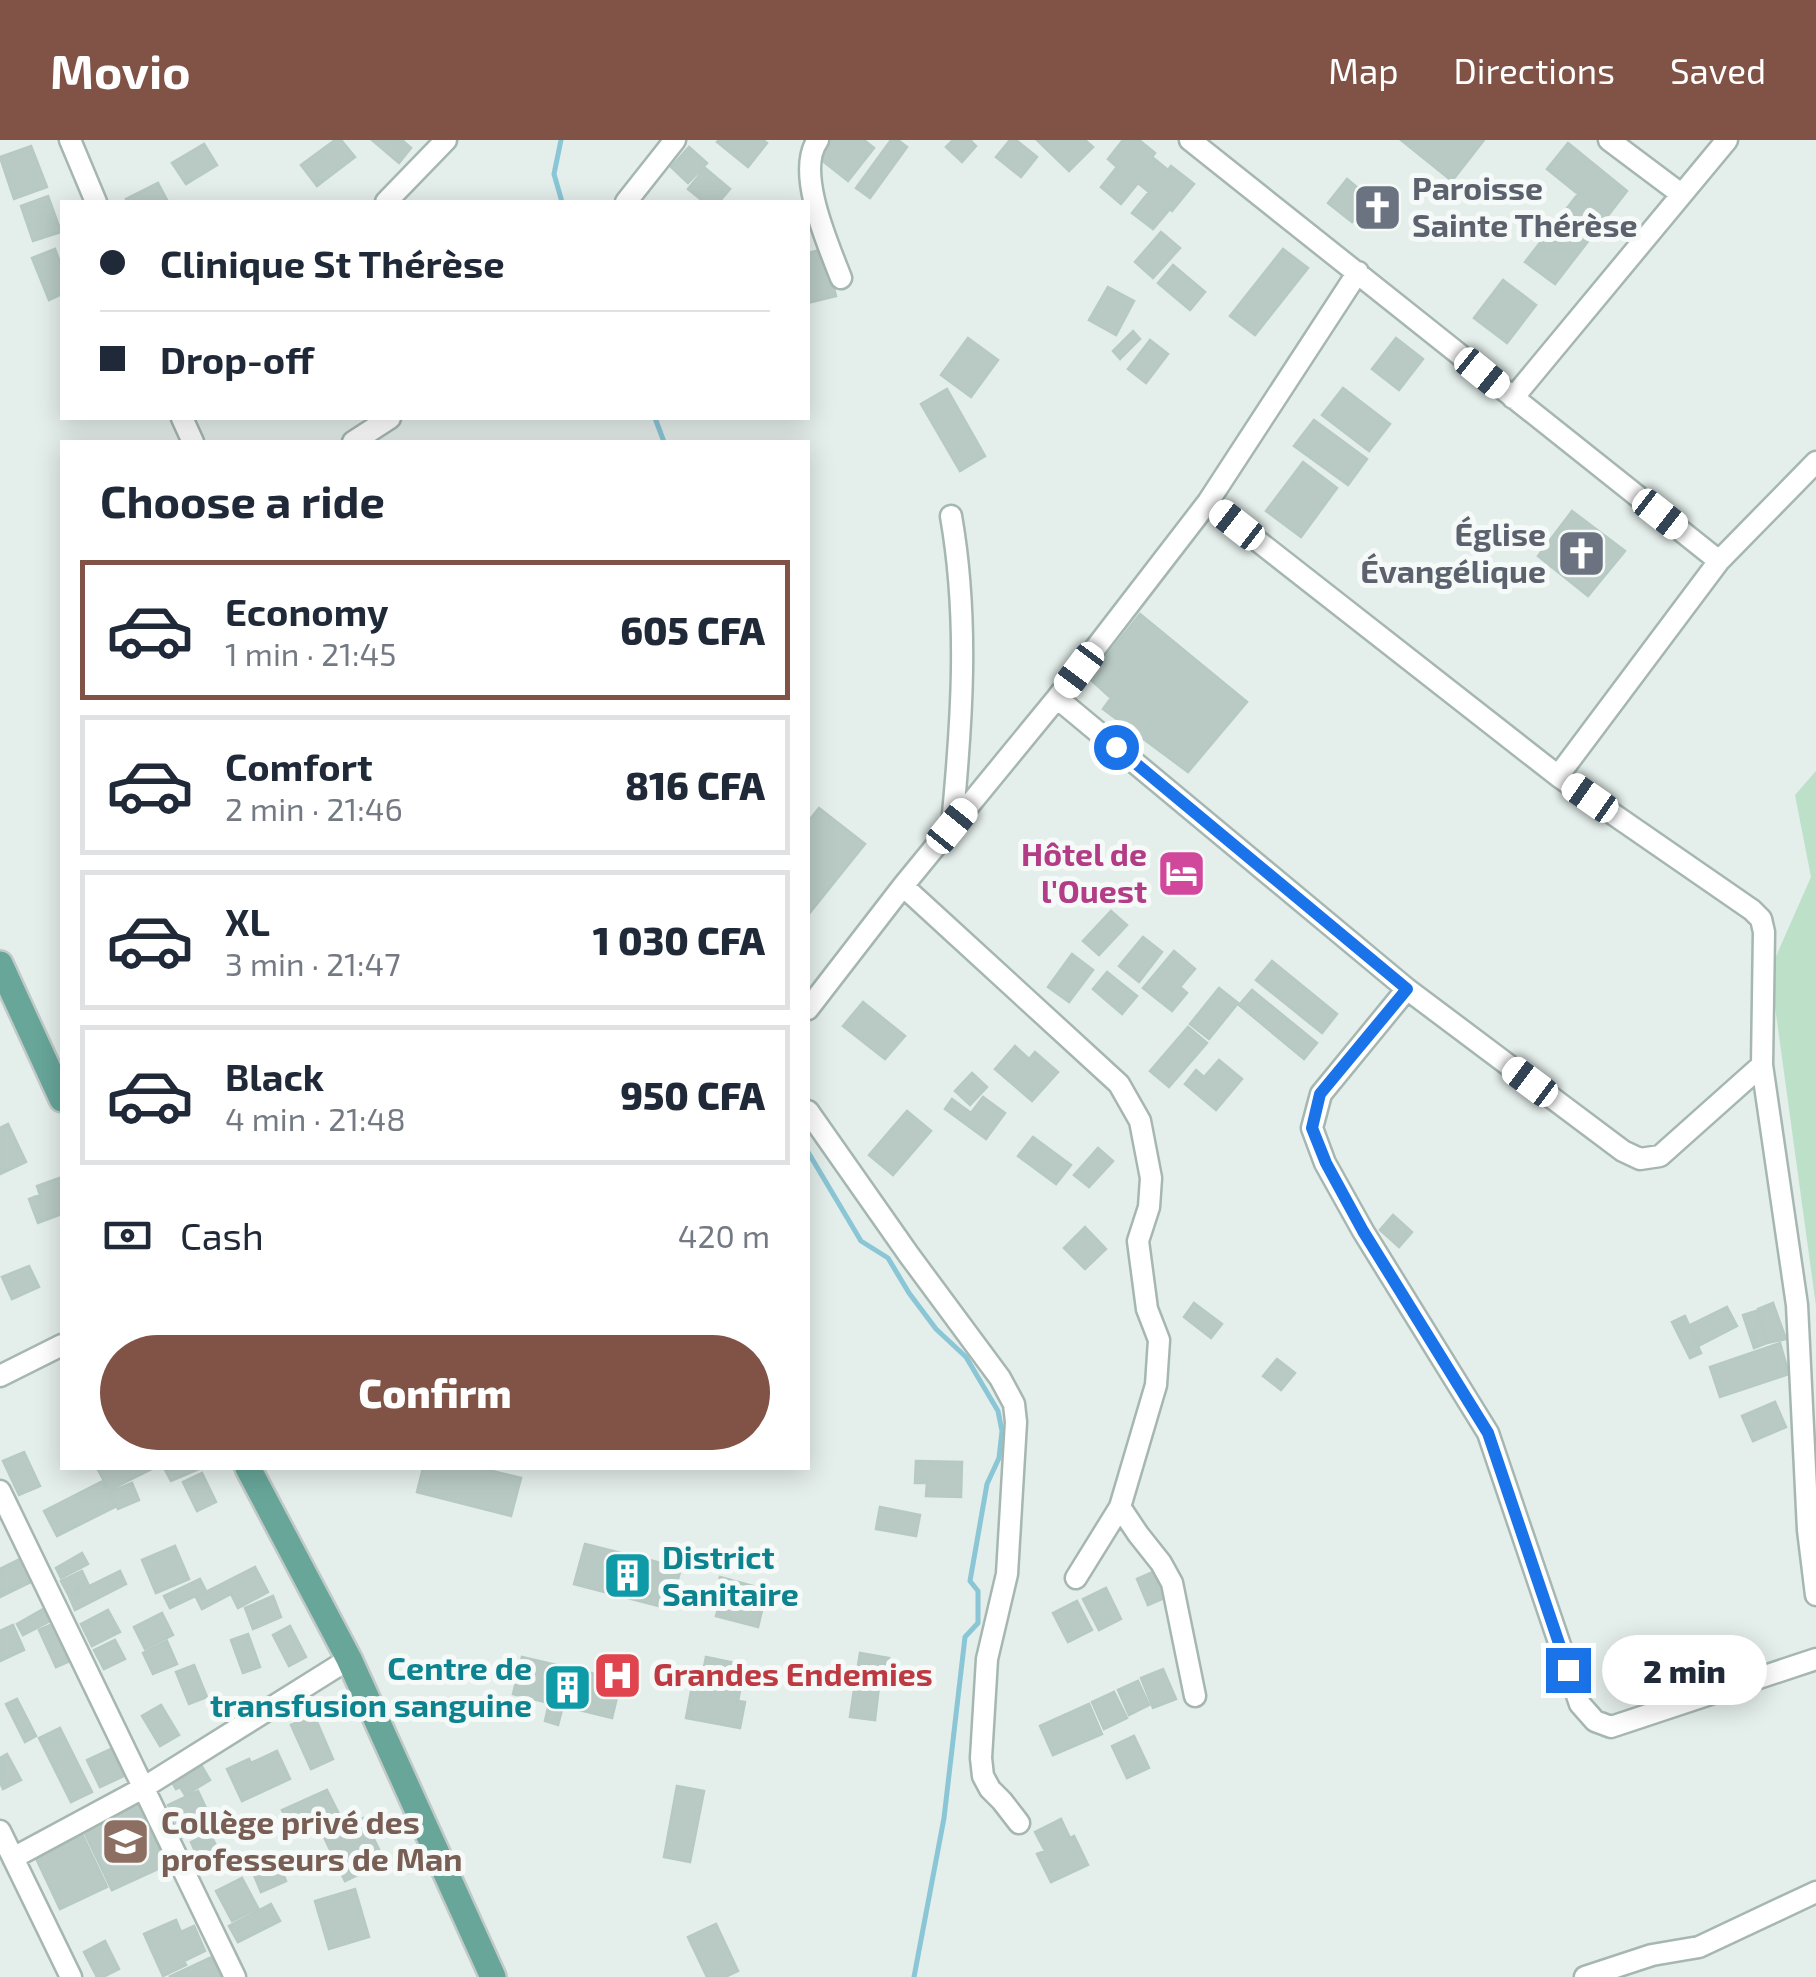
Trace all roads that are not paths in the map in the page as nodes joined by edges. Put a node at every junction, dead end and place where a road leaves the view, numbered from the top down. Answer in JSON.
{"nodes":[{"id":1,"x":70,"y":140,"type":"edge"},
{"id":2,"x":446,"y":140,"type":"edge"},
{"id":3,"x":675,"y":140,"type":"edge"},
{"id":4,"x":818,"y":140,"type":"edge"},
{"id":5,"x":1190,"y":140,"type":"edge"},
{"id":6,"x":1610,"y":140,"type":"edge"},
{"id":7,"x":1726,"y":140,"type":"edge"},
{"id":8,"x":1681,"y":194,"type":"junction"},
{"id":9,"x":95,"y":200,"type":"edge"},
{"id":10,"x":388,"y":200,"type":"edge"},
{"id":11,"x":628,"y":200,"type":"edge"},
{"id":12,"x":1358,"y":272,"type":"junction"},
{"id":13,"x":840,"y":278,"type":"dead end"},
{"id":14,"x":1514,"y":398,"type":"junction"},
{"id":15,"x":387,"y":420,"type":"edge"},
{"id":16,"x":356,"y":440,"type":"edge"},
{"id":17,"x":1816,"y":462,"type":"edge"},
{"id":18,"x":1208,"y":502,"type":"junction"},
{"id":19,"x":951,"y":516,"type":"dead end"},
{"id":20,"x":1719,"y":561,"type":"junction"},
{"id":21,"x":1057,"y":698,"type":"junction"},
{"id":22,"x":1558,"y":776,"type":"junction"},
{"id":23,"x":952,"y":826,"type":"junction"},
{"id":24,"x":903,"y":886,"type":"junction"},
{"id":25,"x":0,"y":964,"type":"edge"},
{"id":26,"x":1407,"y":989,"type":"junction"},
{"id":27,"x":810,"y":1006,"type":"edge"},
{"id":28,"x":1762,"y":1065,"type":"junction"},
{"id":29,"x":60,"y":1095,"type":"edge"},
{"id":30,"x":810,"y":1114,"type":"edge"},
{"id":31,"x":60,"y":1346,"type":"edge"},
{"id":32,"x":0,"y":1376,"type":"edge"},
{"id":33,"x":249,"y":1470,"type":"edge"},
{"id":34,"x":0,"y":1491,"type":"edge"},
{"id":35,"x":1120,"y":1507,"type":"junction"},
{"id":36,"x":1076,"y":1578,"type":"dead end"},
{"id":37,"x":1816,"y":1596,"type":"edge"},
{"id":38,"x":349,"y":1659,"type":"junction"},
{"id":39,"x":1816,"y":1660,"type":"edge"},
{"id":40,"x":1194,"y":1696,"type":"dead end"},
{"id":41,"x":144,"y":1788,"type":"junction"},
{"id":42,"x":1019,"y":1823,"type":"dead end"},
{"id":43,"x":0,"y":1831,"type":"edge"},
{"id":44,"x":13,"y":1858,"type":"junction"},
{"id":45,"x":1816,"y":1892,"type":"edge"},
{"id":46,"x":71,"y":1977,"type":"edge"},
{"id":47,"x":234,"y":1977,"type":"edge"},
{"id":48,"x":493,"y":1977,"type":"edge"},
{"id":49,"x":1585,"y":1977,"type":"edge"}],
"edges":[{"from":1,"to":9,"type":"street"},
{"from":2,"to":10,"type":"street"},
{"from":3,"to":11,"type":"street"},
{"from":4,"to":13,"type":"street"},
{"from":5,"to":12,"type":"street"},
{"from":6,"to":8,"type":"street"},
{"from":7,"to":8,"type":"street"},
{"from":8,"to":14,"type":"street"},
{"from":12,"to":14,"type":"street"},
{"from":12,"to":18,"type":"street"},
{"from":14,"to":20,"type":"street"},
{"from":15,"to":16,"type":"street"},
{"from":17,"to":20,"type":"street"},
{"from":18,"to":21,"type":"street"},
{"from":18,"to":22,"type":"street"},
{"from":19,"to":23,"type":"street"},
{"from":20,"to":22,"type":"street"},
{"from":21,"to":23,"type":"street"},
{"from":21,"to":26,"type":"street"},
{"from":22,"to":28,"type":"street"},
{"from":23,"to":24,"type":"street"},
{"from":24,"to":27,"type":"street"},
{"from":24,"to":35,"type":"street"},
{"from":25,"to":29,"type":"main road"},
{"from":26,"to":28,"type":"street"},
{"from":26,"to":39,"type":"street"},
{"from":28,"to":37,"type":"street"},
{"from":30,"to":42,"type":"street"},
{"from":31,"to":32,"type":"street"},
{"from":33,"to":38,"type":"main road"},
{"from":34,"to":41,"type":"street"},
{"from":35,"to":36,"type":"street"},
{"from":35,"to":40,"type":"street"},
{"from":38,"to":41,"type":"street"},
{"from":38,"to":48,"type":"main road"},
{"from":41,"to":44,"type":"street"},
{"from":41,"to":47,"type":"street"},
{"from":43,"to":44,"type":"street"},
{"from":44,"to":46,"type":"street"},
{"from":45,"to":49,"type":"street"}]}
